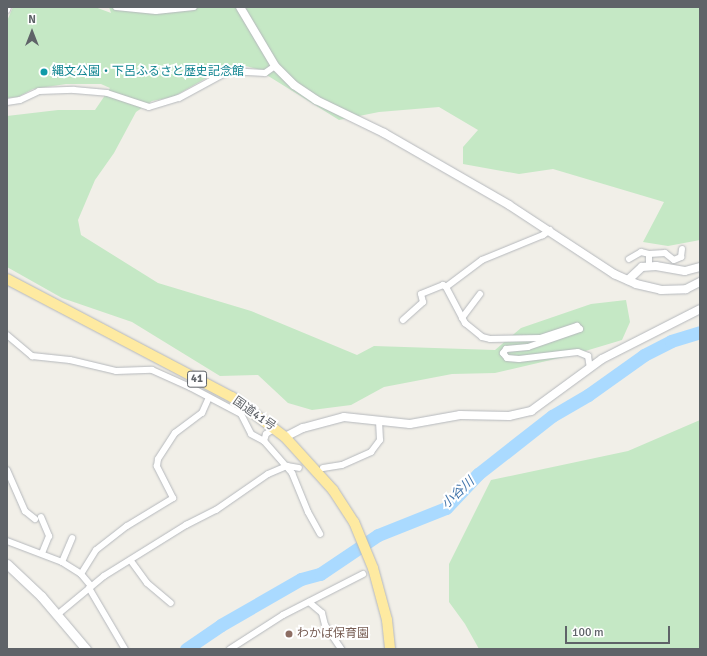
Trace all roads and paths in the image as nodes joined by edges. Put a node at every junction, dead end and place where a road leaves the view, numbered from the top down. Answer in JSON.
{"nodes":[{"id":1,"x":116,"y":7,"type":"edge"},
{"id":2,"x":194,"y":7,"type":"edge"},
{"id":3,"x":240,"y":7,"type":"edge"},
{"id":4,"x":275,"y":66,"type":"junction"},
{"id":5,"x":7,"y":102,"type":"edge"},
{"id":6,"x":550,"y":230,"type":"junction"},
{"id":7,"x":682,"y":249,"type":"dead end"},
{"id":8,"x":649,"y":254,"type":"junction"},
{"id":9,"x":629,"y":259,"type":"dead end"},
{"id":10,"x":649,"y":265,"type":"junction"},
{"id":11,"x":700,"y":267,"type":"edge"},
{"id":12,"x":7,"y":279,"type":"edge"},
{"id":13,"x":628,"y":280,"type":"junction"},
{"id":14,"x":700,"y":282,"type":"edge"},
{"id":15,"x":446,"y":288,"type":"junction"},
{"id":16,"x":480,"y":294,"type":"dead end"},
{"id":17,"x":700,"y":309,"type":"edge"},
{"id":18,"x":462,"y":318,"type":"junction"},
{"id":19,"x":403,"y":320,"type":"dead end"},
{"id":20,"x":7,"y":335,"type":"edge"},
{"id":21,"x":590,"y":368,"type":"junction"},
{"id":22,"x":209,"y":397,"type":"junction"},
{"id":23,"x":380,"y":421,"type":"junction"},
{"id":24,"x":275,"y":428,"type":"junction"},
{"id":25,"x":286,"y":437,"type":"junction"},
{"id":26,"x":264,"y":441,"type":"junction"},
{"id":27,"x":287,"y":466,"type":"junction"},
{"id":28,"x":298,"y":468,"type":"dead end"},
{"id":29,"x":323,"y":468,"type":"dead end"},
{"id":30,"x":7,"y":470,"type":"edge"},
{"id":31,"x":320,"y":534,"type":"dead end"},
{"id":32,"x":72,"y":538,"type":"dead end"},
{"id":33,"x":7,"y":541,"type":"edge"},
{"id":34,"x":42,"y":553,"type":"junction"},
{"id":35,"x":131,"y":561,"type":"junction"},
{"id":36,"x":62,"y":562,"type":"junction"},
{"id":37,"x":7,"y":564,"type":"edge"},
{"id":38,"x":81,"y":574,"type":"junction"},
{"id":39,"x":363,"y":574,"type":"dead end"},
{"id":40,"x":90,"y":587,"type":"junction"},
{"id":41,"x":309,"y":602,"type":"junction"},
{"id":42,"x":171,"y":603,"type":"dead end"},
{"id":43,"x":57,"y":615,"type":"junction"},
{"id":44,"x":86,"y":649,"type":"edge"},
{"id":45,"x":125,"y":649,"type":"edge"},
{"id":46,"x":230,"y":649,"type":"edge"},
{"id":47,"x":341,"y":649,"type":"edge"},
{"id":48,"x":390,"y":649,"type":"edge"}],
"edges":[{"from":1,"to":2,"type":"street"},
{"from":3,"to":4,"type":"street"},
{"from":4,"to":5,"type":"street"},
{"from":4,"to":6,"type":"street"},
{"from":6,"to":13,"type":"street"},
{"from":6,"to":15,"type":"street"},
{"from":7,"to":8,"type":"street"},
{"from":8,"to":9,"type":"street"},
{"from":8,"to":10,"type":"street"},
{"from":10,"to":11,"type":"street"},
{"from":10,"to":13,"type":"street"},
{"from":12,"to":24,"type":"highway","name":"国道41号","number":"41"},
{"from":13,"to":14,"type":"street"},
{"from":15,"to":18,"type":"street"},
{"from":15,"to":19,"type":"street"},
{"from":16,"to":18,"type":"street"},
{"from":17,"to":21,"type":"street"},
{"from":18,"to":21,"type":"street"},
{"from":20,"to":22,"type":"street"},
{"from":21,"to":23,"type":"street"},
{"from":22,"to":26,"type":"street"},
{"from":22,"to":38,"type":"street"},
{"from":23,"to":25,"type":"street"},
{"from":23,"to":29,"type":"street"},
{"from":24,"to":25,"type":"highway","name":"国道41号","number":"41"},
{"from":24,"to":26,"type":"street"},
{"from":25,"to":48,"type":"highway","name":"国道41号","number":"41"},
{"from":26,"to":27,"type":"street"},
{"from":27,"to":28,"type":"street"},
{"from":27,"to":31,"type":"street"},
{"from":27,"to":35,"type":"street"},
{"from":30,"to":34,"type":"street"},
{"from":32,"to":36,"type":"street"},
{"from":33,"to":34,"type":"street"},
{"from":34,"to":36,"type":"street"},
{"from":35,"to":40,"type":"street"},
{"from":35,"to":42,"type":"street"},
{"from":36,"to":38,"type":"street"},
{"from":37,"to":43,"type":"main road"},
{"from":38,"to":40,"type":"street"},
{"from":39,"to":41,"type":"street"},
{"from":40,"to":43,"type":"street"},
{"from":40,"to":45,"type":"street"},
{"from":41,"to":46,"type":"street"},
{"from":41,"to":47,"type":"street"},
{"from":43,"to":44,"type":"main road"}]}
